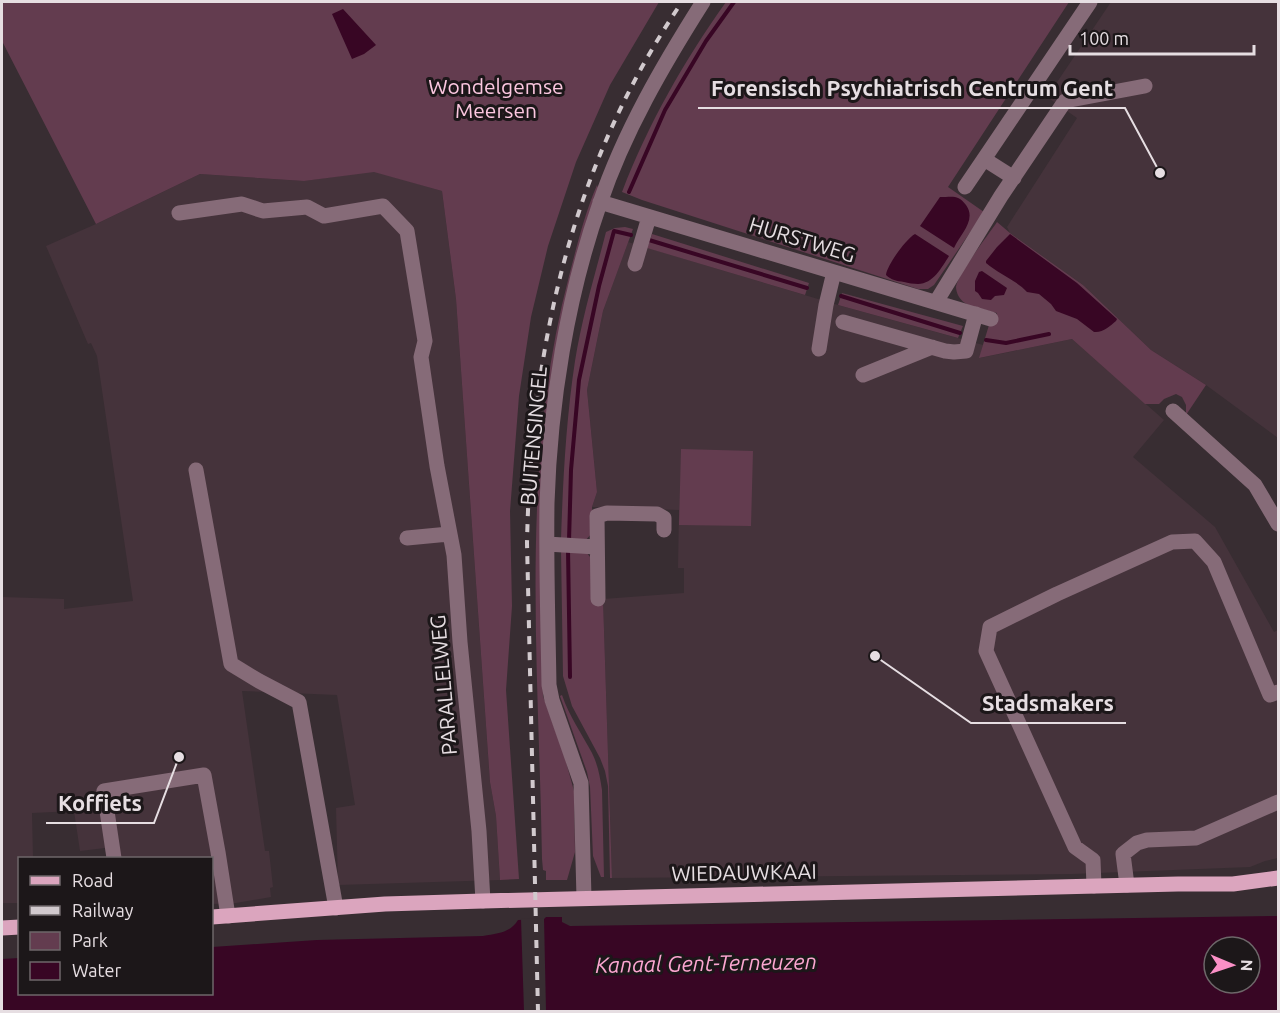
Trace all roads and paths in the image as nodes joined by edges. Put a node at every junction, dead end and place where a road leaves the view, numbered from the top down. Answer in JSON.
{"nodes":[{"id":1,"x":703,"y":2,"type":"edge"},
{"id":2,"x":1090,"y":2,"type":"edge"},
{"id":3,"x":1145,"y":86,"type":"dead end"},
{"id":4,"x":984,"y":159,"type":"junction"},
{"id":5,"x":1014,"y":178,"type":"junction"},
{"id":6,"x":965,"y":187,"type":"dead end"},
{"id":7,"x":600,"y":202,"type":"junction"},
{"id":8,"x":179,"y":213,"type":"dead end"},
{"id":9,"x":649,"y":217,"type":"junction"},
{"id":10,"x":635,"y":264,"type":"dead end"},
{"id":11,"x":834,"y":272,"type":"junction"},
{"id":12,"x":936,"y":302,"type":"junction"},
{"id":13,"x":976,"y":314,"type":"junction"},
{"id":14,"x":991,"y":319,"type":"dead end"},
{"id":15,"x":843,"y":322,"type":"dead end"},
{"id":16,"x":932,"y":347,"type":"junction"},
{"id":17,"x":819,"y":349,"type":"dead end"},
{"id":18,"x":863,"y":375,"type":"dead end"},
{"id":19,"x":1173,"y":411,"type":"dead end"},
{"id":20,"x":196,"y":470,"type":"dead end"},
{"id":21,"x":1278,"y":524,"type":"edge"},
{"id":22,"x":664,"y":530,"type":"dead end"},
{"id":23,"x":449,"y":534,"type":"junction"},
{"id":24,"x":407,"y":538,"type":"dead end"},
{"id":25,"x":547,"y":544,"type":"junction"},
{"id":26,"x":596,"y":547,"type":"junction"},
{"id":27,"x":598,"y":599,"type":"dead end"},
{"id":28,"x":1278,"y":692,"type":"edge"},
{"id":29,"x":1278,"y":802,"type":"edge"},
{"id":30,"x":114,"y":857,"type":"edge"},
{"id":31,"x":1278,"y":878,"type":"edge"},
{"id":32,"x":1127,"y":885,"type":"junction"},
{"id":33,"x":1094,"y":886,"type":"junction"},
{"id":34,"x":584,"y":898,"type":"junction"},
{"id":35,"x":483,"y":900,"type":"junction"},
{"id":36,"x":336,"y":908,"type":"junction"},
{"id":37,"x":213,"y":916,"type":"edge"},
{"id":38,"x":228,"y":916,"type":"junction"},
{"id":39,"x":18,"y":927,"type":"edge"},
{"id":40,"x":2,"y":928,"type":"edge"}],
"edges":[{"from":1,"to":7,"type":"street","name":"BUITENSINGEL"},
{"from":2,"to":4,"type":"street"},
{"from":3,"to":5,"type":"street"},
{"from":4,"to":5,"type":"street"},
{"from":4,"to":6,"type":"street"},
{"from":5,"to":12,"type":"street"},
{"from":7,"to":9,"type":"street","name":"HURSTWEG"},
{"from":7,"to":25,"type":"street","name":"BUITENSINGEL"},
{"from":8,"to":23,"type":"street","name":"PARALLELWEG"},
{"from":9,"to":10,"type":"street"},
{"from":9,"to":11,"type":"street","name":"HURSTWEG"},
{"from":11,"to":12,"type":"street","name":"HURSTWEG"},
{"from":11,"to":17,"type":"street"},
{"from":12,"to":13,"type":"street","name":"HURSTWEG"},
{"from":13,"to":14,"type":"street","name":"HURSTWEG"},
{"from":13,"to":16,"type":"street"},
{"from":15,"to":16,"type":"street"},
{"from":16,"to":18,"type":"street"},
{"from":19,"to":21,"type":"street"},
{"from":20,"to":36,"type":"street"},
{"from":22,"to":26,"type":"street"},
{"from":23,"to":24,"type":"street"},
{"from":23,"to":35,"type":"street","name":"PARALLELWEG"},
{"from":25,"to":26,"type":"street"},
{"from":25,"to":34,"type":"street","name":"BUITENSINGEL"},
{"from":26,"to":27,"type":"street"},
{"from":28,"to":33,"type":"street"},
{"from":29,"to":32,"type":"street"},
{"from":30,"to":38,"type":"street"},
{"from":31,"to":32,"type":"main road","name":"WIEDAUWKAAI"},
{"from":32,"to":33,"type":"main road","name":"WIEDAUWKAAI"},
{"from":33,"to":34,"type":"main road","name":"WIEDAUWKAAI"},
{"from":34,"to":35,"type":"main road","name":"WIEDAUWKAAI"},
{"from":35,"to":36,"type":"main road","name":"WIEDAUWKAAI"},
{"from":36,"to":38,"type":"main road","name":"WIEDAUWKAAI"},
{"from":37,"to":38,"type":"main road","name":"WIEDAUWKAAI"},
{"from":39,"to":40,"type":"main road"}]}
